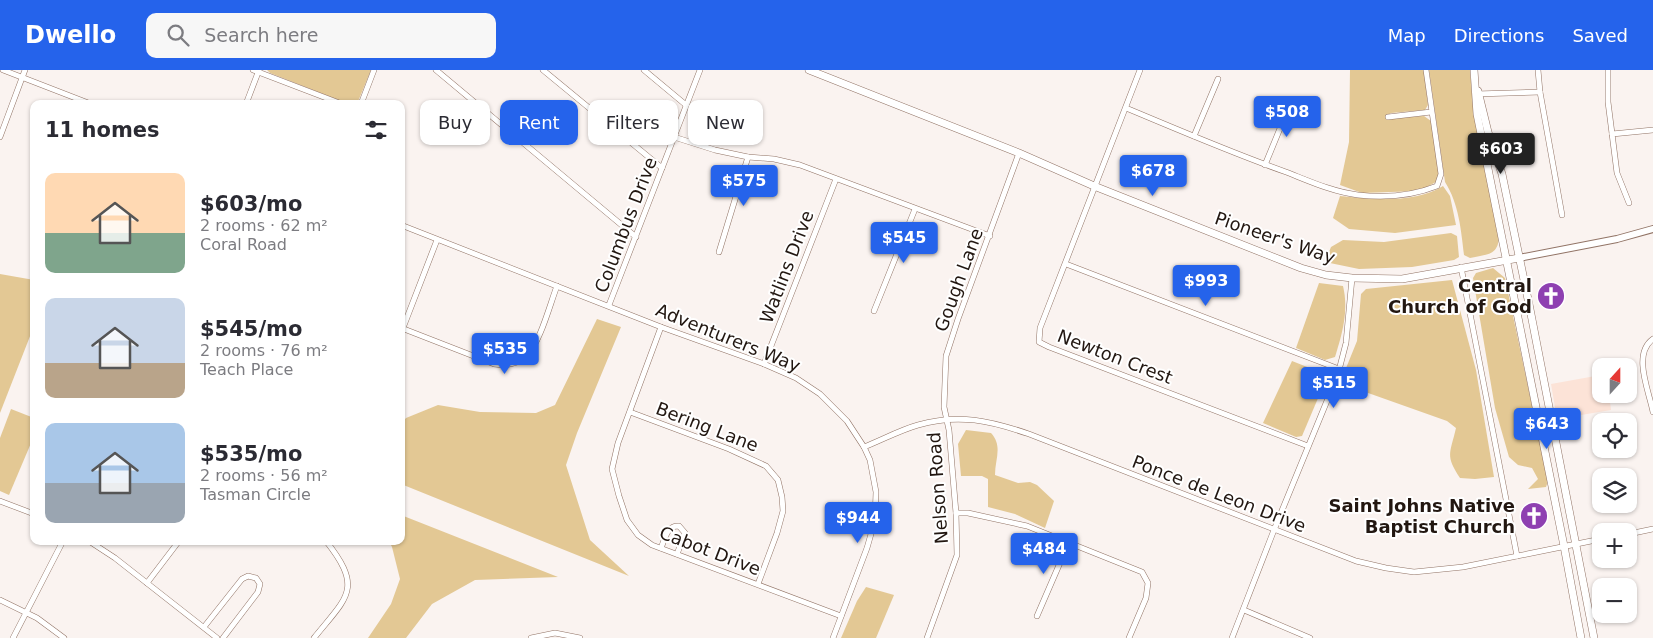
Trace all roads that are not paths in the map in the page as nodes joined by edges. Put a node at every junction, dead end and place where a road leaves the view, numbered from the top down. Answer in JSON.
{"nodes":[{"id":1,"x":3,"y":70,"type":"edge"},
{"id":2,"x":25,"y":70,"type":"edge"},
{"id":3,"x":374,"y":70,"type":"edge"},
{"id":4,"x":436,"y":70,"type":"edge"},
{"id":5,"x":544,"y":70,"type":"edge"},
{"id":6,"x":644,"y":70,"type":"edge"},
{"id":7,"x":700,"y":70,"type":"edge"},
{"id":8,"x":809,"y":70,"type":"edge"},
{"id":9,"x":1140,"y":70,"type":"edge"},
{"id":10,"x":1426,"y":70,"type":"edge"},
{"id":11,"x":1474,"y":70,"type":"edge"},
{"id":12,"x":1538,"y":70,"type":"edge"},
{"id":13,"x":1608,"y":70,"type":"edge"},
{"id":14,"x":257,"y":71,"type":"edge"},
{"id":15,"x":23,"y":77,"type":"junction"},
{"id":16,"x":1218,"y":78,"type":"dead end"},
{"id":17,"x":1477,"y":91,"type":"junction"},
{"id":18,"x":1540,"y":92,"type":"junction"},
{"id":19,"x":81,"y":100,"type":"edge"},
{"id":20,"x":247,"y":100,"type":"edge"},
{"id":21,"x":332,"y":100,"type":"edge"},
{"id":22,"x":363,"y":100,"type":"edge"},
{"id":23,"x":1290,"y":104,"type":"dead end"},
{"id":24,"x":686,"y":105,"type":"junction"},
{"id":25,"x":1126,"y":108,"type":"junction"},
{"id":26,"x":1431,"y":112,"type":"junction"},
{"id":27,"x":1388,"y":117,"type":"dead end"},
{"id":28,"x":678,"y":126,"type":"edge"},
{"id":29,"x":1653,"y":130,"type":"edge"},
{"id":30,"x":1612,"y":134,"type":"junction"},
{"id":31,"x":1194,"y":136,"type":"junction"},
{"id":32,"x":0,"y":137,"type":"edge"},
{"id":33,"x":678,"y":138,"type":"edge"},
{"id":34,"x":671,"y":145,"type":"edge"},
{"id":35,"x":1019,"y":153,"type":"junction"},
{"id":36,"x":748,"y":157,"type":"junction"},
{"id":37,"x":1265,"y":165,"type":"junction"},
{"id":38,"x":662,"y":168,"type":"junction"},
{"id":39,"x":836,"y":179,"type":"junction"},
{"id":40,"x":1094,"y":186,"type":"junction"},
{"id":41,"x":1629,"y":203,"type":"dead end"},
{"id":42,"x":915,"y":209,"type":"junction"},
{"id":43,"x":1562,"y":215,"type":"dead end"},
{"id":44,"x":405,"y":227,"type":"edge"},
{"id":45,"x":1653,"y":228,"type":"edge"},
{"id":46,"x":990,"y":236,"type":"junction"},
{"id":47,"x":636,"y":237,"type":"junction"},
{"id":48,"x":437,"y":240,"type":"junction"},
{"id":49,"x":719,"y":252,"type":"dead end"},
{"id":50,"x":1519,"y":258,"type":"junction"},
{"id":51,"x":1507,"y":260,"type":"junction"},
{"id":52,"x":1066,"y":264,"type":"junction"},
{"id":53,"x":1461,"y":267,"type":"junction"},
{"id":54,"x":1352,"y":278,"type":"junction"},
{"id":55,"x":557,"y":286,"type":"junction"},
{"id":56,"x":609,"y":306,"type":"junction"},
{"id":57,"x":874,"y":311,"type":"dead end"},
{"id":58,"x":405,"y":326,"type":"edge"},
{"id":59,"x":662,"y":327,"type":"junction"},
{"id":60,"x":405,"y":332,"type":"edge"},
{"id":61,"x":1653,"y":338,"type":"edge"},
{"id":62,"x":764,"y":364,"type":"junction"},
{"id":63,"x":1541,"y":364,"type":"junction"},
{"id":64,"x":1528,"y":366,"type":"junction"},
{"id":65,"x":1339,"y":369,"type":"junction"},
{"id":66,"x":1653,"y":409,"type":"edge"},
{"id":67,"x":630,"y":412,"type":"junction"},
{"id":68,"x":946,"y":420,"type":"junction"},
{"id":69,"x":1308,"y":446,"type":"junction"},
{"id":70,"x":864,"y":447,"type":"junction"},
{"id":71,"x":1560,"y":462,"type":"junction"},
{"id":72,"x":1548,"y":464,"type":"junction"},
{"id":73,"x":0,"y":501,"type":"edge"},
{"id":74,"x":30,"y":512,"type":"edge"},
{"id":75,"x":956,"y":513,"type":"junction"},
{"id":76,"x":1274,"y":530,"type":"junction"},
{"id":77,"x":1653,"y":530,"type":"edge"},
{"id":78,"x":1637,"y":533,"type":"edge"},
{"id":79,"x":1592,"y":541,"type":"edge"},
{"id":80,"x":1068,"y":542,"type":"junction"},
{"id":81,"x":1576,"y":544,"type":"junction"},
{"id":82,"x":61,"y":545,"type":"edge"},
{"id":83,"x":95,"y":545,"type":"edge"},
{"id":84,"x":176,"y":545,"type":"edge"},
{"id":85,"x":329,"y":545,"type":"edge"},
{"id":86,"x":1564,"y":546,"type":"junction"},
{"id":87,"x":661,"y":548,"type":"junction"},
{"id":88,"x":677,"y":554,"type":"junction"},
{"id":89,"x":1517,"y":556,"type":"junction"},
{"id":90,"x":147,"y":583,"type":"junction"},
{"id":91,"x":758,"y":584,"type":"junction"},
{"id":92,"x":0,"y":600,"type":"edge"},
{"id":93,"x":1244,"y":610,"type":"junction"},
{"id":94,"x":28,"y":613,"type":"junction"},
{"id":95,"x":841,"y":616,"type":"junction"},
{"id":96,"x":1037,"y":616,"type":"dead end"},
{"id":97,"x":1591,"y":621,"type":"junction"},
{"id":98,"x":1578,"y":623,"type":"junction"},
{"id":99,"x":204,"y":627,"type":"junction"},
{"id":100,"x":14,"y":638,"type":"edge"},
{"id":101,"x":64,"y":638,"type":"edge"},
{"id":102,"x":218,"y":638,"type":"edge"},
{"id":103,"x":223,"y":638,"type":"edge"},
{"id":104,"x":314,"y":638,"type":"edge"},
{"id":105,"x":531,"y":638,"type":"edge"},
{"id":106,"x":580,"y":638,"type":"edge"},
{"id":107,"x":833,"y":638,"type":"edge"},
{"id":108,"x":927,"y":638,"type":"edge"},
{"id":109,"x":1129,"y":638,"type":"edge"},
{"id":110,"x":1232,"y":638,"type":"edge"},
{"id":111,"x":1310,"y":638,"type":"edge"},
{"id":112,"x":1581,"y":638,"type":"edge"},
{"id":113,"x":1594,"y":638,"type":"edge"}],
"edges":[{"from":1,"to":15,"type":"street"},
{"from":2,"to":15,"type":"street"},
{"from":3,"to":22,"type":"street"},
{"from":4,"to":47,"type":"street"},
{"from":5,"to":38,"type":"street"},
{"from":6,"to":24,"type":"street"},
{"from":7,"to":24,"type":"street","name":"Columbus Drive"},
{"from":8,"to":35,"type":"main road","name":"Pioneer's Way"},
{"from":9,"to":25,"type":"street","name":"Newton Crest"},
{"from":10,"to":26,"type":"street"},
{"from":11,"to":17,"type":"main road"},
{"from":12,"to":18,"type":"street"},
{"from":13,"to":30,"type":"street"},
{"from":14,"to":20,"type":"street"},
{"from":14,"to":21,"type":"street"},
{"from":15,"to":19,"type":"street"},
{"from":15,"to":32,"type":"street"},
{"from":16,"to":31,"type":"street"},
{"from":17,"to":18,"type":"street"},
{"from":17,"to":50,"type":"main road"},
{"from":17,"to":51,"type":"main road"},
{"from":18,"to":43,"type":"street"},
{"from":23,"to":37,"type":"street"},
{"from":24,"to":28,"type":"street","name":"Columbus Drive"},
{"from":25,"to":31,"type":"street"},
{"from":25,"to":40,"type":"street","name":"Newton Crest"},
{"from":26,"to":27,"type":"street"},
{"from":26,"to":37,"type":"street"},
{"from":29,"to":30,"type":"street"},
{"from":30,"to":41,"type":"street"},
{"from":31,"to":37,"type":"street"},
{"from":33,"to":36,"type":"street"},
{"from":34,"to":38,"type":"street","name":"Columbus Drive"},
{"from":35,"to":40,"type":"main road","name":"Pioneer's Way"},
{"from":35,"to":46,"type":"street","name":"Gough Lane"},
{"from":36,"to":39,"type":"street"},
{"from":36,"to":49,"type":"street"},
{"from":38,"to":47,"type":"street","name":"Columbus Drive"},
{"from":39,"to":42,"type":"street"},
{"from":39,"to":62,"type":"street","name":"Watlins Drive"},
{"from":40,"to":52,"type":"street","name":"Newton Crest"},
{"from":40,"to":54,"type":"main road","name":"Pioneer's Way"},
{"from":42,"to":46,"type":"street"},
{"from":42,"to":57,"type":"street"},
{"from":44,"to":48,"type":"street","name":"Adventurers Way"},
{"from":45,"to":50,"type":"street"},
{"from":46,"to":68,"type":"street","name":"Gough Lane"},
{"from":47,"to":56,"type":"street","name":"Columbus Drive"},
{"from":48,"to":55,"type":"street","name":"Adventurers Way"},
{"from":48,"to":58,"type":"street"},
{"from":50,"to":51,"type":"main road","name":"Pioneer's Way"},
{"from":50,"to":63,"type":"main road"},
{"from":51,"to":53,"type":"main road","name":"Pioneer's Way"},
{"from":51,"to":64,"type":"main road"},
{"from":52,"to":65,"type":"street"},
{"from":52,"to":69,"type":"street","name":"Newton Crest"},
{"from":53,"to":54,"type":"main road","name":"Pioneer's Way"},
{"from":53,"to":89,"type":"street"},
{"from":54,"to":65,"type":"street"},
{"from":55,"to":56,"type":"street","name":"Adventurers Way"},
{"from":55,"to":60,"type":"street"},
{"from":56,"to":59,"type":"street","name":"Adventurers Way"},
{"from":59,"to":62,"type":"street","name":"Adventurers Way"},
{"from":59,"to":67,"type":"street","name":"Cabot Drive"},
{"from":61,"to":66,"type":"street"},
{"from":62,"to":70,"type":"street","name":"Adventurers Way"},
{"from":63,"to":64,"type":"main road"},
{"from":63,"to":71,"type":"main road"},
{"from":64,"to":72,"type":"main road"},
{"from":65,"to":69,"type":"street"},
{"from":67,"to":87,"type":"street","name":"Cabot Drive"},
{"from":67,"to":91,"type":"street","name":"Bering Lane"},
{"from":68,"to":70,"type":"street","name":"Ponce de Leon Drive"},
{"from":68,"to":75,"type":"street","name":"Nelson Road"},
{"from":68,"to":76,"type":"street","name":"Ponce de Leon Drive"},
{"from":69,"to":76,"type":"street"},
{"from":70,"to":95,"type":"street","name":"Adventurers Way"},
{"from":71,"to":72,"type":"main road"},
{"from":71,"to":81,"type":"main road"},
{"from":72,"to":86,"type":"main road"},
{"from":73,"to":74,"type":"street"},
{"from":75,"to":80,"type":"street"},
{"from":75,"to":108,"type":"street","name":"Nelson Road"},
{"from":76,"to":89,"type":"street","name":"Ponce de Leon Drive"},
{"from":76,"to":93,"type":"street"},
{"from":77,"to":78,"type":"street"},
{"from":79,"to":81,"type":"street","name":"Ponce de Leon Drive"},
{"from":80,"to":96,"type":"street"},
{"from":80,"to":109,"type":"street"},
{"from":81,"to":86,"type":"street","name":"Ponce de Leon Drive"},
{"from":81,"to":97,"type":"main road"},
{"from":82,"to":94,"type":"street"},
{"from":83,"to":90,"type":"street"},
{"from":84,"to":90,"type":"street"},
{"from":85,"to":104,"type":"street"},
{"from":86,"to":89,"type":"street","name":"Ponce de Leon Drive"},
{"from":86,"to":98,"type":"main road"},
{"from":87,"to":88,"type":"street","name":"Cabot Drive"},
{"from":87,"to":88,"type":"street"},
{"from":88,"to":91,"type":"street","name":"Cabot Drive"},
{"from":90,"to":99,"type":"street"},
{"from":91,"to":95,"type":"street","name":"Cabot Drive"},
{"from":92,"to":94,"type":"street"},
{"from":93,"to":110,"type":"street"},
{"from":93,"to":111,"type":"street"},
{"from":94,"to":100,"type":"street"},
{"from":94,"to":101,"type":"street"},
{"from":95,"to":107,"type":"street","name":"Adventurers Way"},
{"from":97,"to":98,"type":"main road"},
{"from":97,"to":113,"type":"main road"},
{"from":98,"to":112,"type":"main road"},
{"from":99,"to":102,"type":"street"},
{"from":99,"to":103,"type":"street"},
{"from":105,"to":106,"type":"street"}]}
